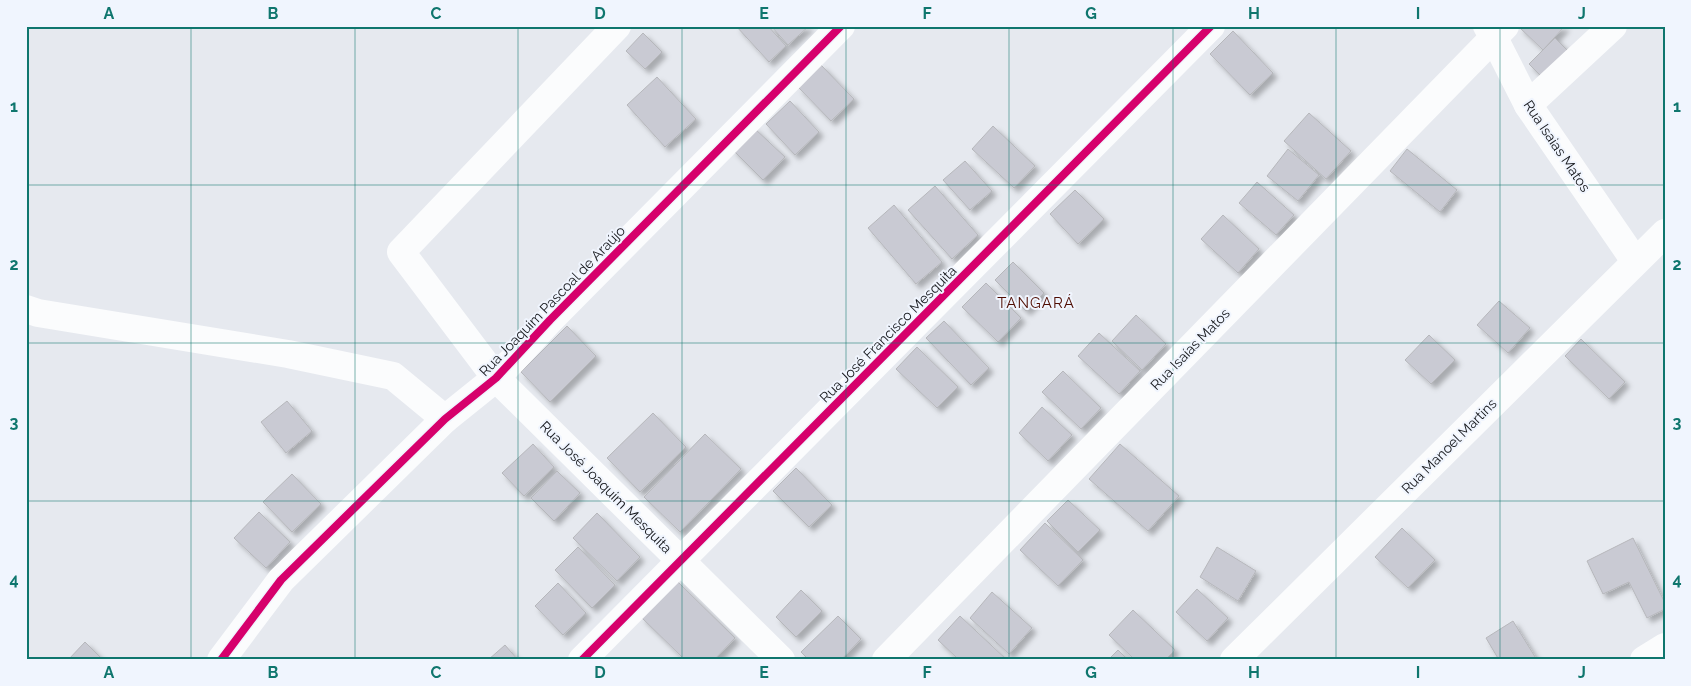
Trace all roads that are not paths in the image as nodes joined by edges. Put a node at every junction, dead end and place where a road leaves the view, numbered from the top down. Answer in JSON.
{"nodes":[{"id":1,"x":617,"y":26,"type":"edge"},
{"id":2,"x":841,"y":26,"type":"edge"},
{"id":3,"x":1211,"y":26,"type":"edge"},
{"id":4,"x":1613,"y":26,"type":"edge"},
{"id":5,"x":1495,"y":30,"type":"edge"},
{"id":6,"x":1528,"y":105,"type":"junction"},
{"id":7,"x":1665,"y":233,"type":"edge"},
{"id":8,"x":1635,"y":261,"type":"junction"},
{"id":9,"x":26,"y":309,"type":"edge"},
{"id":10,"x":496,"y":378,"type":"junction"},
{"id":11,"x":445,"y":419,"type":"junction"},
{"id":12,"x":680,"y":560,"type":"junction"},
{"id":13,"x":1665,"y":647,"type":"edge"},
{"id":14,"x":222,"y":660,"type":"edge"},
{"id":15,"x":582,"y":660,"type":"edge"},
{"id":16,"x":781,"y":660,"type":"edge"},
{"id":17,"x":886,"y":660,"type":"edge"},
{"id":18,"x":1234,"y":660,"type":"edge"},
{"id":19,"x":1644,"y":660,"type":"edge"}],
"edges":[{"from":1,"to":10,"type":"street","name":"Rua José Joaquim Mesquita"},
{"from":2,"to":10,"type":"street","name":"Rua Joaquim Pascoal de Araújo"},
{"from":3,"to":12,"type":"street","name":"Rua José Francisco Mesquita"},
{"from":4,"to":6,"type":"street"},
{"from":5,"to":6,"type":"street","name":"Rua Isaias Matos"},
{"from":5,"to":17,"type":"street","name":"Rua Isaías Matos"},
{"from":6,"to":8,"type":"street","name":"Rua Isaias Matos"},
{"from":7,"to":8,"type":"street","name":"Rua Manoel Martins"},
{"from":8,"to":18,"type":"street","name":"Rua Manoel Martins"},
{"from":9,"to":11,"type":"street"},
{"from":10,"to":11,"type":"street","name":"Rua Joaquim Pascoal de Araújo"},
{"from":10,"to":12,"type":"street","name":"Rua José Joaquim Mesquita"},
{"from":11,"to":14,"type":"street","name":"Rua Joaquim Pascoal de Araújo"},
{"from":12,"to":15,"type":"street","name":"Rua José Francisco Mesquita"},
{"from":12,"to":16,"type":"street","name":"Rua José Joaquim Mesquita"},
{"from":13,"to":19,"type":"street"}]}
